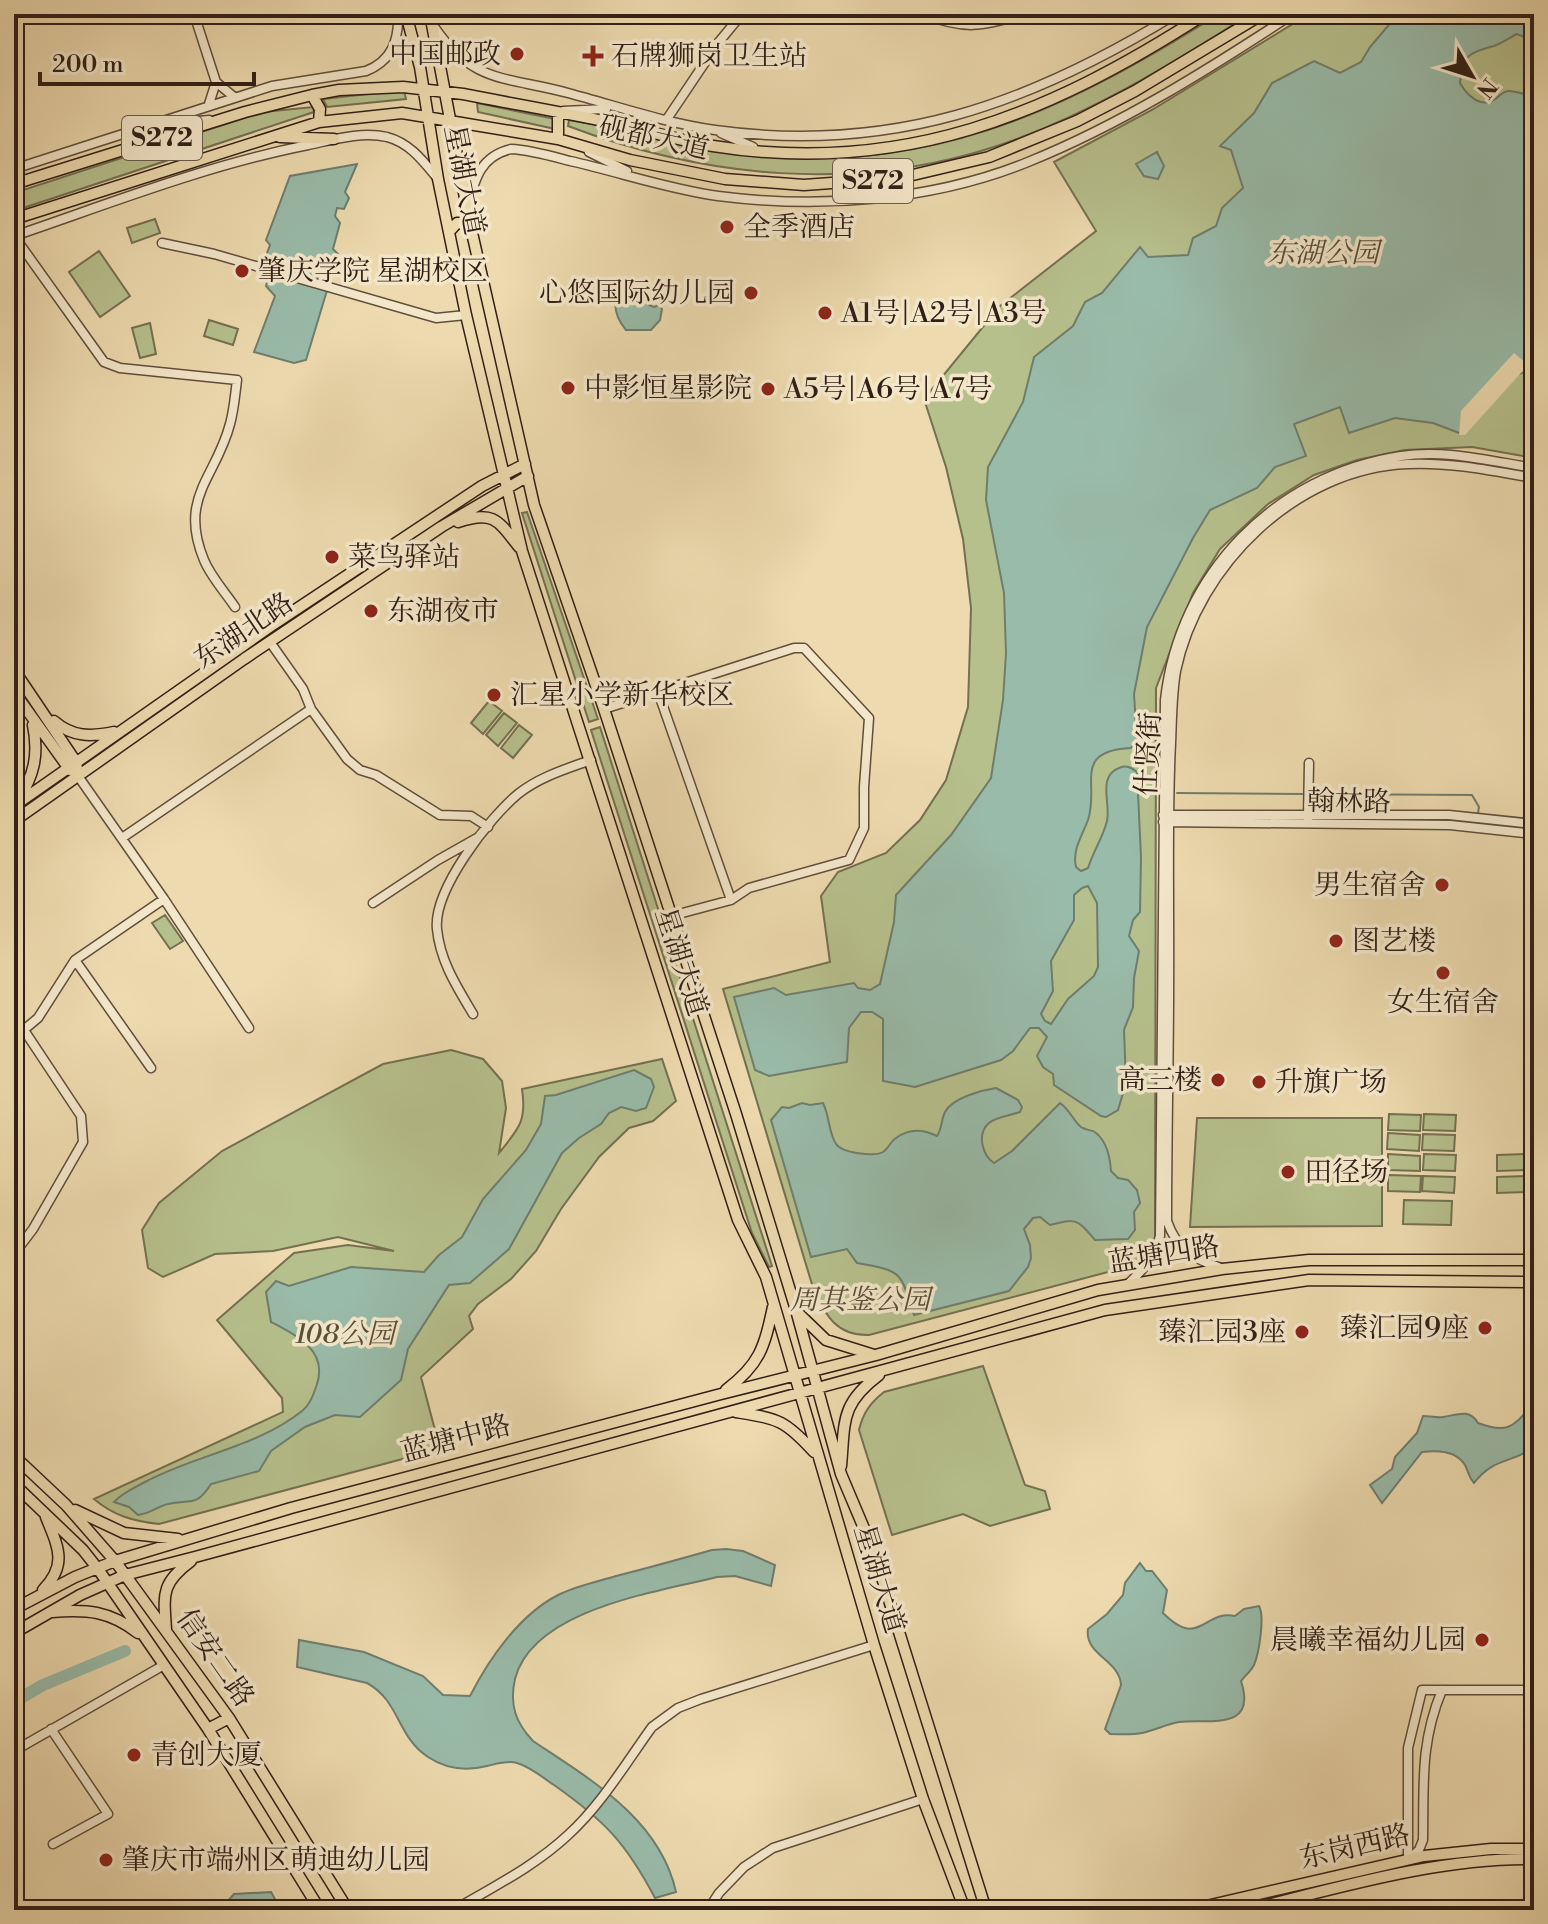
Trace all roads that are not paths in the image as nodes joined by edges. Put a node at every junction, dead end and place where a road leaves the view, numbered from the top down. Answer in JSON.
{"nodes":[{"id":1,"x":194,"y":14,"type":"edge"},
{"id":2,"x":398,"y":14,"type":"edge"},
{"id":3,"x":406,"y":14,"type":"edge"},
{"id":4,"x":742,"y":14,"type":"edge"},
{"id":5,"x":923,"y":14,"type":"edge"},
{"id":6,"x":1023,"y":14,"type":"edge"},
{"id":7,"x":1176,"y":14,"type":"edge"},
{"id":8,"x":1205,"y":14,"type":"edge"},
{"id":9,"x":1263,"y":14,"type":"edge"},
{"id":10,"x":1293,"y":14,"type":"edge"},
{"id":11,"x":431,"y":19,"type":"edge"},
{"id":12,"x":216,"y":82,"type":"junction"},
{"id":13,"x":424,"y":88,"type":"junction"},
{"id":14,"x":446,"y":91,"type":"junction"},
{"id":15,"x":312,"y":95,"type":"junction"},
{"id":16,"x":234,"y":97,"type":"junction"},
{"id":17,"x":209,"y":104,"type":"junction"},
{"id":18,"x":622,"y":110,"type":"junction"},
{"id":19,"x":558,"y":112,"type":"junction"},
{"id":20,"x":427,"y":115,"type":"junction"},
{"id":21,"x":222,"y":119,"type":"junction"},
{"id":22,"x":667,"y":119,"type":"junction"},
{"id":23,"x":451,"y":120,"type":"junction"},
{"id":24,"x":319,"y":122,"type":"junction"},
{"id":25,"x":147,"y":128,"type":"junction"},
{"id":26,"x":714,"y":130,"type":"junction"},
{"id":27,"x":270,"y":136,"type":"junction"},
{"id":28,"x":334,"y":139,"type":"junction"},
{"id":29,"x":558,"y":139,"type":"junction"},
{"id":30,"x":578,"y":146,"type":"junction"},
{"id":31,"x":226,"y":150,"type":"junction"},
{"id":32,"x":761,"y":151,"type":"junction"},
{"id":33,"x":15,"y":168,"type":"edge"},
{"id":34,"x":639,"y":177,"type":"junction"},
{"id":35,"x":438,"y":179,"type":"junction"},
{"id":36,"x":178,"y":180,"type":"junction"},
{"id":37,"x":14,"y":184,"type":"edge"},
{"id":38,"x":468,"y":205,"type":"junction"},
{"id":39,"x":14,"y":219,"type":"edge"},
{"id":40,"x":470,"y":224,"type":"junction"},
{"id":41,"x":449,"y":232,"type":"junction"},
{"id":42,"x":14,"y":236,"type":"edge"},
{"id":43,"x":162,"y":243,"type":"dead end"},
{"id":44,"x":466,"y":315,"type":"junction"},
{"id":45,"x":525,"y":464,"type":"junction"},
{"id":46,"x":1534,"y":468,"type":"edge"},
{"id":47,"x":502,"y":474,"type":"junction"},
{"id":48,"x":528,"y":476,"type":"junction"},
{"id":49,"x":1534,"y":478,"type":"edge"},
{"id":50,"x":506,"y":487,"type":"junction"},
{"id":51,"x":438,"y":522,"type":"junction"},
{"id":52,"x":522,"y":551,"type":"junction"},
{"id":53,"x":235,"y":607,"type":"dead end"},
{"id":54,"x":270,"y":642,"type":"junction"},
{"id":55,"x":14,"y":670,"type":"edge"},
{"id":56,"x":14,"y":692,"type":"edge"},
{"id":57,"x":658,"y":692,"type":"junction"},
{"id":58,"x":311,"y":709,"type":"junction"},
{"id":59,"x":604,"y":709,"type":"junction"},
{"id":60,"x":43,"y":712,"type":"junction"},
{"id":61,"x":32,"y":719,"type":"junction"},
{"id":62,"x":121,"y":731,"type":"junction"},
{"id":63,"x":100,"y":745,"type":"junction"},
{"id":64,"x":107,"y":756,"type":"junction"},
{"id":65,"x":591,"y":760,"type":"junction"},
{"id":66,"x":1309,"y":763,"type":"dead end"},
{"id":67,"x":72,"y":765,"type":"junction"},
{"id":68,"x":78,"y":776,"type":"junction"},
{"id":69,"x":14,"y":806,"type":"edge"},
{"id":70,"x":1165,"y":818,"type":"junction"},
{"id":71,"x":1308,"y":819,"type":"junction"},
{"id":72,"x":14,"y":821,"type":"edge"},
{"id":73,"x":1534,"y":824,"type":"edge"},
{"id":74,"x":486,"y":830,"type":"junction"},
{"id":75,"x":1534,"y":834,"type":"edge"},
{"id":76,"x":122,"y":838,"type":"junction"},
{"id":77,"x":438,"y":860,"type":"junction"},
{"id":78,"x":455,"y":871,"type":"junction"},
{"id":79,"x":164,"y":899,"type":"junction"},
{"id":80,"x":731,"y":900,"type":"junction"},
{"id":81,"x":373,"y":903,"type":"dead end"},
{"id":82,"x":671,"y":916,"type":"junction"},
{"id":83,"x":75,"y":960,"type":"junction"},
{"id":84,"x":473,"y":1014,"type":"dead end"},
{"id":85,"x":14,"y":1015,"type":"edge"},
{"id":86,"x":249,"y":1028,"type":"dead end"},
{"id":87,"x":25,"y":1030,"type":"junction"},
{"id":88,"x":14,"y":1038,"type":"edge"},
{"id":89,"x":151,"y":1068,"type":"dead end"},
{"id":90,"x":14,"y":1254,"type":"edge"},
{"id":91,"x":1309,"y":1260,"type":"junction"},
{"id":92,"x":1534,"y":1260,"type":"edge"},
{"id":93,"x":1222,"y":1269,"type":"junction"},
{"id":94,"x":784,"y":1272,"type":"junction"},
{"id":95,"x":766,"y":1277,"type":"junction"},
{"id":96,"x":1309,"y":1280,"type":"junction"},
{"id":97,"x":1534,"y":1282,"type":"edge"},
{"id":98,"x":1128,"y":1284,"type":"junction"},
{"id":99,"x":1042,"y":1305,"type":"junction"},
{"id":100,"x":774,"y":1306,"type":"junction"},
{"id":101,"x":796,"y":1310,"type":"junction"},
{"id":102,"x":1049,"y":1326,"type":"junction"},
{"id":103,"x":876,"y":1355,"type":"junction"},
{"id":104,"x":812,"y":1371,"type":"junction"},
{"id":105,"x":883,"y":1372,"type":"junction"},
{"id":106,"x":794,"y":1376,"type":"junction"},
{"id":107,"x":816,"y":1388,"type":"junction"},
{"id":108,"x":799,"y":1392,"type":"junction"},
{"id":109,"x":721,"y":1394,"type":"junction"},
{"id":110,"x":730,"y":1411,"type":"junction"},
{"id":111,"x":611,"y":1423,"type":"junction"},
{"id":112,"x":618,"y":1443,"type":"junction"},
{"id":113,"x":816,"y":1454,"type":"junction"},
{"id":114,"x":14,"y":1456,"type":"edge"},
{"id":115,"x":841,"y":1474,"type":"junction"},
{"id":116,"x":14,"y":1484,"type":"edge"},
{"id":117,"x":341,"y":1494,"type":"junction"},
{"id":118,"x":66,"y":1505,"type":"junction"},
{"id":119,"x":43,"y":1511,"type":"junction"},
{"id":120,"x":348,"y":1516,"type":"junction"},
{"id":121,"x":183,"y":1540,"type":"junction"},
{"id":122,"x":195,"y":1557,"type":"junction"},
{"id":123,"x":115,"y":1561,"type":"junction"},
{"id":124,"x":98,"y":1569,"type":"junction"},
{"id":125,"x":125,"y":1575,"type":"junction"},
{"id":126,"x":108,"y":1583,"type":"junction"},
{"id":127,"x":36,"y":1597,"type":"junction"},
{"id":128,"x":14,"y":1609,"type":"edge"},
{"id":129,"x":50,"y":1612,"type":"junction"},
{"id":130,"x":166,"y":1631,"type":"junction"},
{"id":131,"x":14,"y":1633,"type":"edge"},
{"id":132,"x":149,"y":1640,"type":"junction"},
{"id":133,"x":874,"y":1645,"type":"junction"},
{"id":134,"x":164,"y":1665,"type":"junction"},
{"id":135,"x":1442,"y":1690,"type":"junction"},
{"id":136,"x":1534,"y":1690,"type":"edge"},
{"id":137,"x":229,"y":1718,"type":"junction"},
{"id":138,"x":51,"y":1729,"type":"junction"},
{"id":139,"x":208,"y":1729,"type":"junction"},
{"id":140,"x":14,"y":1751,"type":"edge"},
{"id":141,"x":923,"y":1799,"type":"junction"},
{"id":142,"x":53,"y":1844,"type":"dead end"},
{"id":143,"x":1534,"y":1849,"type":"edge"},
{"id":144,"x":1408,"y":1859,"type":"junction"},
{"id":145,"x":1534,"y":1859,"type":"edge"},
{"id":146,"x":971,"y":1862,"type":"junction"},
{"id":147,"x":951,"y":1868,"type":"junction"},
{"id":148,"x":986,"y":1906,"type":"edge"},
{"id":149,"x":320,"y":1910,"type":"edge"},
{"id":150,"x":348,"y":1910,"type":"edge"},
{"id":151,"x":454,"y":1910,"type":"edge"},
{"id":152,"x":708,"y":1910,"type":"edge"},
{"id":153,"x":965,"y":1910,"type":"edge"},
{"id":154,"x":1189,"y":1910,"type":"edge"},
{"id":155,"x":1248,"y":1910,"type":"edge"}],
"edges":[{"from":1,"to":12,"type":"street"},
{"from":2,"to":16,"type":"street"},
{"from":3,"to":13,"type":"main road","name":"星湖大道"},
{"from":4,"to":22,"type":"street"},
{"from":5,"to":6,"type":"street"},
{"from":7,"to":26,"type":"street"},
{"from":8,"to":32,"type":"main road","name":"砚都大道","number":"S272"},
{"from":9,"to":30,"type":"main road","name":"砚都大道","number":"S272"},
{"from":10,"to":34,"type":"street"},
{"from":11,"to":14,"type":"main road","name":"星湖大道"},
{"from":11,"to":18,"type":"street"},
{"from":12,"to":16,"type":"street"},
{"from":12,"to":17,"type":"street"},
{"from":13,"to":14,"type":"main road","name":"砚都大道","number":"S272"},
{"from":13,"to":15,"type":"main road","name":"砚都大道","number":"S272"},
{"from":13,"to":20,"type":"main road","name":"星湖大道"},
{"from":14,"to":19,"type":"main road","name":"砚都大道","number":"S272"},
{"from":14,"to":23,"type":"main road","name":"星湖大道"},
{"from":15,"to":21,"type":"main road","name":"砚都大道","number":"S272"},
{"from":15,"to":24,"type":"main road"},
{"from":16,"to":17,"type":"street"},
{"from":17,"to":25,"type":"street"},
{"from":18,"to":19,"type":"street"},
{"from":18,"to":22,"type":"street"},
{"from":19,"to":29,"type":"main road"},
{"from":19,"to":32,"type":"main road","name":"砚都大道","number":"S272"},
{"from":20,"to":23,"type":"main road","name":"砚都大道","number":"S272"},
{"from":20,"to":24,"type":"main road","name":"砚都大道","number":"S272"},
{"from":20,"to":35,"type":"main road","name":"星湖大道"},
{"from":21,"to":25,"type":"street"},
{"from":21,"to":37,"type":"main road","name":"砚都大道","number":"S272"},
{"from":22,"to":26,"type":"street"},
{"from":23,"to":29,"type":"main road","name":"砚都大道","number":"S272"},
{"from":23,"to":38,"type":"main road","name":"星湖大道"},
{"from":24,"to":27,"type":"main road","name":"砚都大道","number":"S272"},
{"from":25,"to":33,"type":"street"},
{"from":26,"to":32,"type":"street"},
{"from":27,"to":28,"type":"main road"},
{"from":27,"to":31,"type":"main road","name":"砚都大道","number":"S272"},
{"from":28,"to":35,"type":"street"},
{"from":28,"to":36,"type":"street"},
{"from":29,"to":30,"type":"main road","name":"砚都大道","number":"S272"},
{"from":30,"to":34,"type":"street"},
{"from":31,"to":36,"type":"street"},
{"from":31,"to":39,"type":"main road","name":"砚都大道","number":"S272"},
{"from":34,"to":38,"type":"street"},
{"from":35,"to":41,"type":"main road","name":"星湖大道"},
{"from":36,"to":42,"type":"street"},
{"from":38,"to":40,"type":"main road","name":"星湖大道"},
{"from":40,"to":41,"type":"main road"},
{"from":40,"to":45,"type":"main road","name":"星湖大道"},
{"from":41,"to":44,"type":"main road","name":"星湖大道"},
{"from":42,"to":53,"type":"street"},
{"from":43,"to":44,"type":"street"},
{"from":44,"to":47,"type":"main road","name":"星湖大道"},
{"from":45,"to":47,"type":"main road","name":"东湖北路"},
{"from":45,"to":48,"type":"main road","name":"星湖大道"},
{"from":46,"to":70,"type":"street"},
{"from":47,"to":50,"type":"main road","name":"星湖大道"},
{"from":47,"to":51,"type":"main road","name":"东湖北路"},
{"from":48,"to":50,"type":"main road","name":"东湖北路"},
{"from":48,"to":59,"type":"main road","name":"星湖大道"},
{"from":49,"to":70,"type":"street","name":"仕贤街"},
{"from":50,"to":51,"type":"main road","name":"东湖北路"},
{"from":50,"to":52,"type":"main road","name":"星湖大道"},
{"from":51,"to":52,"type":"main road"},
{"from":51,"to":54,"type":"main road","name":"东湖北路"},
{"from":51,"to":62,"type":"main road","name":"东湖北路"},
{"from":52,"to":65,"type":"main road","name":"星湖大道"},
{"from":54,"to":58,"type":"street"},
{"from":54,"to":64,"type":"main road","name":"东湖北路"},
{"from":55,"to":60,"type":"main road"},
{"from":56,"to":61,"type":"main road"},
{"from":57,"to":59,"type":"street"},
{"from":57,"to":80,"type":"street"},
{"from":57,"to":80,"type":"street"},
{"from":58,"to":74,"type":"street"},
{"from":58,"to":76,"type":"street"},
{"from":59,"to":82,"type":"main road","name":"星湖大道"},
{"from":60,"to":61,"type":"main road"},
{"from":60,"to":62,"type":"main road"},
{"from":60,"to":67,"type":"main road"},
{"from":61,"to":67,"type":"main road"},
{"from":61,"to":69,"type":"main road"},
{"from":62,"to":63,"type":"main road","name":"东湖北路"},
{"from":63,"to":64,"type":"main road"},
{"from":63,"to":67,"type":"main road","name":"东湖北路"},
{"from":64,"to":68,"type":"main road","name":"东湖北路"},
{"from":65,"to":74,"type":"street"},
{"from":65,"to":95,"type":"main road","name":"星湖大道"},
{"from":66,"to":71,"type":"street"},
{"from":67,"to":68,"type":"main road"},
{"from":67,"to":69,"type":"main road","name":"东湖北路"},
{"from":68,"to":72,"type":"main road","name":"东湖北路"},
{"from":68,"to":76,"type":"street"},
{"from":70,"to":71,"type":"street","name":"翰林路"},
{"from":70,"to":93,"type":"street","name":"仕贤街"},
{"from":70,"to":98,"type":"street"},
{"from":71,"to":73,"type":"street","name":"翰林路"},
{"from":71,"to":75,"type":"street","name":"翰林路"},
{"from":74,"to":77,"type":"street"},
{"from":74,"to":78,"type":"street"},
{"from":76,"to":79,"type":"street"},
{"from":77,"to":78,"type":"street"},
{"from":77,"to":81,"type":"street"},
{"from":78,"to":84,"type":"street"},
{"from":79,"to":83,"type":"street"},
{"from":79,"to":86,"type":"street"},
{"from":80,"to":82,"type":"street"},
{"from":82,"to":94,"type":"main road","name":"星湖大道"},
{"from":83,"to":87,"type":"street"},
{"from":83,"to":89,"type":"street"},
{"from":85,"to":87,"type":"street"},
{"from":87,"to":88,"type":"street"},
{"from":87,"to":90,"type":"street"},
{"from":91,"to":92,"type":"main road","name":"蓝塘四路"},
{"from":91,"to":93,"type":"main road","name":"蓝塘四路"},
{"from":91,"to":96,"type":"main road"},
{"from":93,"to":98,"type":"main road","name":"蓝塘四路"},
{"from":94,"to":95,"type":"main road"},
{"from":94,"to":101,"type":"main road","name":"星湖大道"},
{"from":95,"to":100,"type":"main road","name":"星湖大道"},
{"from":96,"to":97,"type":"main road","name":"蓝塘四路"},
{"from":96,"to":102,"type":"main road","name":"蓝塘四路"},
{"from":98,"to":99,"type":"main road","name":"蓝塘四路"},
{"from":99,"to":102,"type":"main road"},
{"from":99,"to":103,"type":"main road","name":"蓝塘四路"},
{"from":100,"to":106,"type":"main road","name":"星湖大道"},
{"from":100,"to":109,"type":"main road"},
{"from":101,"to":103,"type":"main road"},
{"from":101,"to":104,"type":"main road","name":"星湖大道"},
{"from":102,"to":105,"type":"main road","name":"蓝塘四路"},
{"from":103,"to":104,"type":"main road","name":"蓝塘四路"},
{"from":104,"to":106,"type":"main road","name":"蓝塘中路"},
{"from":104,"to":107,"type":"main road","name":"星湖大道"},
{"from":105,"to":107,"type":"main road","name":"蓝塘四路"},
{"from":105,"to":115,"type":"main road"},
{"from":106,"to":108,"type":"main road","name":"星湖大道"},
{"from":106,"to":109,"type":"main road","name":"蓝塘中路"},
{"from":107,"to":108,"type":"main road","name":"蓝塘中路"},
{"from":107,"to":115,"type":"main road","name":"星湖大道"},
{"from":108,"to":110,"type":"main road","name":"蓝塘中路"},
{"from":108,"to":113,"type":"main road","name":"星湖大道"},
{"from":109,"to":111,"type":"main road","name":"蓝塘中路"},
{"from":110,"to":112,"type":"main road","name":"蓝塘中路"},
{"from":110,"to":113,"type":"main road"},
{"from":111,"to":112,"type":"main road"},
{"from":111,"to":117,"type":"main road","name":"蓝塘中路"},
{"from":112,"to":120,"type":"main road","name":"蓝塘中路"},
{"from":113,"to":133,"type":"main road","name":"星湖大道"},
{"from":114,"to":118,"type":"main road","name":"信安二路"},
{"from":115,"to":146,"type":"main road","name":"星湖大道"},
{"from":116,"to":119,"type":"main road","name":"信安二路"},
{"from":117,"to":120,"type":"main road"},
{"from":117,"to":121,"type":"main road","name":"蓝塘中路"},
{"from":118,"to":121,"type":"main road"},
{"from":118,"to":123,"type":"main road","name":"信安二路"},
{"from":119,"to":124,"type":"main road","name":"信安二路"},
{"from":119,"to":127,"type":"main road"},
{"from":120,"to":122,"type":"main road","name":"蓝塘中路"},
{"from":121,"to":123,"type":"main road","name":"蓝塘中路"},
{"from":122,"to":125,"type":"main road","name":"蓝塘中路"},
{"from":122,"to":130,"type":"main road"},
{"from":123,"to":124,"type":"main road","name":"蓝塘中路"},
{"from":123,"to":125,"type":"main road","name":"信安二路"},
{"from":124,"to":126,"type":"main road","name":"信安二路"},
{"from":124,"to":127,"type":"main road","name":"蓝塘中路"},
{"from":125,"to":126,"type":"main road","name":"蓝塘中路"},
{"from":125,"to":130,"type":"main road","name":"信安二路"},
{"from":126,"to":129,"type":"main road","name":"蓝塘中路"},
{"from":126,"to":132,"type":"main road","name":"信安二路"},
{"from":127,"to":128,"type":"main road","name":"蓝塘中路"},
{"from":129,"to":131,"type":"main road","name":"蓝塘中路"},
{"from":129,"to":132,"type":"main road"},
{"from":130,"to":137,"type":"main road","name":"信安二路"},
{"from":132,"to":134,"type":"main road","name":"信安二路"},
{"from":133,"to":141,"type":"main road","name":"星湖大道"},
{"from":133,"to":151,"type":"street"},
{"from":134,"to":138,"type":"street"},
{"from":134,"to":139,"type":"main road","name":"信安二路"},
{"from":135,"to":136,"type":"street"},
{"from":135,"to":144,"type":"street"},
{"from":135,"to":144,"type":"street"},
{"from":137,"to":139,"type":"main road"},
{"from":137,"to":150,"type":"main road","name":"信安二路"},
{"from":138,"to":140,"type":"street"},
{"from":138,"to":142,"type":"street"},
{"from":139,"to":149,"type":"main road","name":"信安二路"},
{"from":141,"to":147,"type":"main road","name":"星湖大道"},
{"from":141,"to":152,"type":"street"},
{"from":143,"to":144,"type":"main road","name":"东岗西路"},
{"from":144,"to":154,"type":"main road","name":"东岗西路"},
{"from":145,"to":155,"type":"main road","name":"东岗西路"},
{"from":146,"to":147,"type":"main road"},
{"from":146,"to":148,"type":"main road","name":"星湖大道"},
{"from":147,"to":153,"type":"main road","name":"星湖大道"}]}
